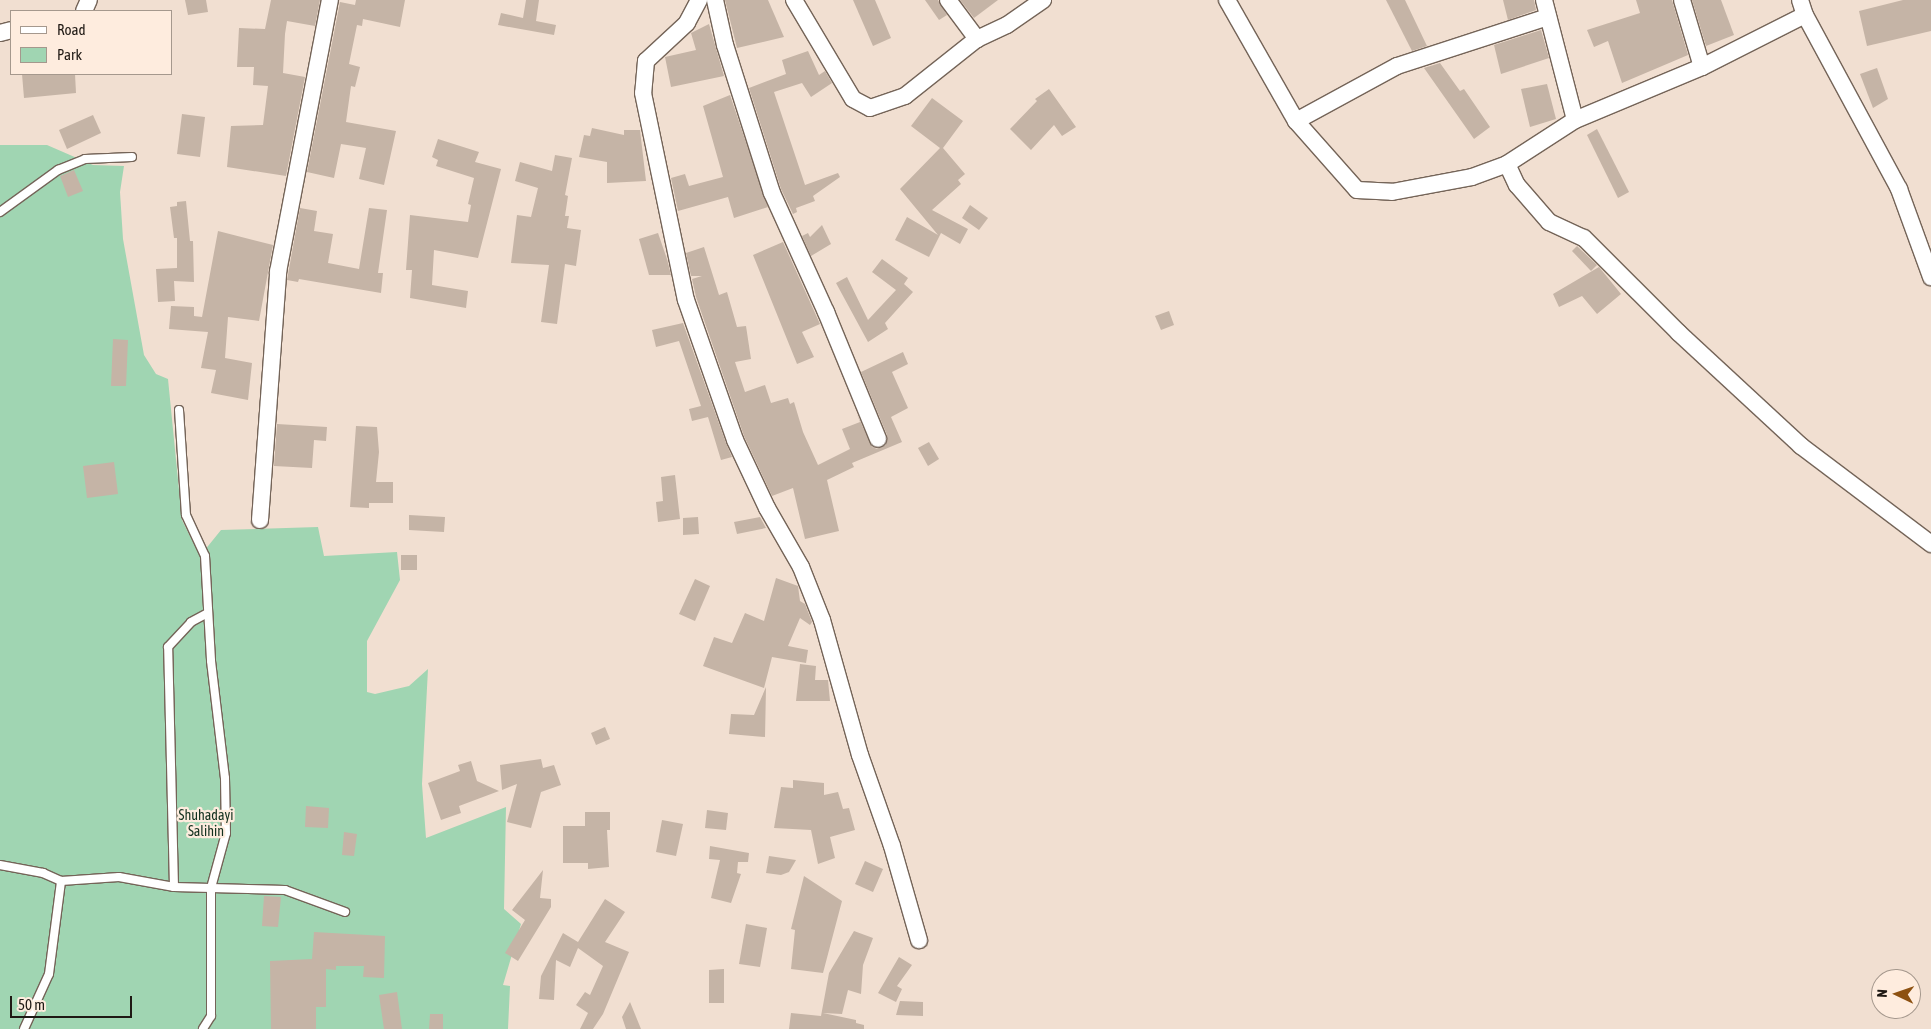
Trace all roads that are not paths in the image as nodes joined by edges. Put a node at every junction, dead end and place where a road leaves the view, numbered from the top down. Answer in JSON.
{"nodes":[{"id":1,"x":330,"y":0,"type":"edge"},
{"id":2,"x":699,"y":0,"type":"edge"},
{"id":3,"x":715,"y":0,"type":"edge"},
{"id":4,"x":794,"y":0,"type":"edge"},
{"id":5,"x":948,"y":0,"type":"edge"},
{"id":6,"x":1043,"y":0,"type":"edge"},
{"id":7,"x":1227,"y":0,"type":"edge"},
{"id":8,"x":1544,"y":0,"type":"edge"},
{"id":9,"x":1682,"y":0,"type":"edge"},
{"id":10,"x":1803,"y":8,"type":"edge"},
{"id":11,"x":1548,"y":17,"type":"junction"},
{"id":12,"x":977,"y":39,"type":"junction"},
{"id":13,"x":1702,"y":66,"type":"junction"},
{"id":14,"x":1575,"y":120,"type":"junction"},
{"id":15,"x":1296,"y":121,"type":"junction"},
{"id":16,"x":132,"y":157,"type":"dead end"},
{"id":17,"x":1507,"y":164,"type":"junction"},
{"id":18,"x":0,"y":212,"type":"edge"},
{"id":19,"x":1931,"y":277,"type":"edge"},
{"id":20,"x":178,"y":410,"type":"dead end"},
{"id":21,"x":878,"y":439,"type":"dead end"},
{"id":22,"x":260,"y":520,"type":"dead end"},
{"id":23,"x":1931,"y":544,"type":"edge"},
{"id":24,"x":208,"y":613,"type":"junction"},
{"id":25,"x":0,"y":864,"type":"edge"},
{"id":26,"x":61,"y":881,"type":"junction"},
{"id":27,"x":174,"y":886,"type":"junction"},
{"id":28,"x":211,"y":888,"type":"junction"},
{"id":29,"x":345,"y":912,"type":"dead end"},
{"id":30,"x":920,"y":940,"type":"dead end"},
{"id":31,"x":24,"y":1029,"type":"edge"},
{"id":32,"x":203,"y":1029,"type":"edge"}],
"edges":[{"from":1,"to":22,"type":"street"},
{"from":2,"to":30,"type":"street"},
{"from":3,"to":21,"type":"street"},
{"from":4,"to":12,"type":"street"},
{"from":5,"to":12,"type":"street"},
{"from":6,"to":12,"type":"street"},
{"from":7,"to":15,"type":"street"},
{"from":8,"to":11,"type":"street"},
{"from":9,"to":13,"type":"street"},
{"from":10,"to":13,"type":"street"},
{"from":10,"to":19,"type":"street"},
{"from":11,"to":14,"type":"street"},
{"from":11,"to":15,"type":"street"},
{"from":13,"to":14,"type":"street"},
{"from":14,"to":17,"type":"street"},
{"from":15,"to":17,"type":"street"},
{"from":16,"to":18,"type":"lane"},
{"from":17,"to":23,"type":"street"},
{"from":20,"to":24,"type":"lane"},
{"from":24,"to":27,"type":"lane"},
{"from":24,"to":28,"type":"lane"},
{"from":25,"to":26,"type":"lane"},
{"from":26,"to":27,"type":"lane"},
{"from":26,"to":31,"type":"lane"},
{"from":27,"to":28,"type":"lane"},
{"from":28,"to":29,"type":"lane"},
{"from":28,"to":32,"type":"lane"}]}
